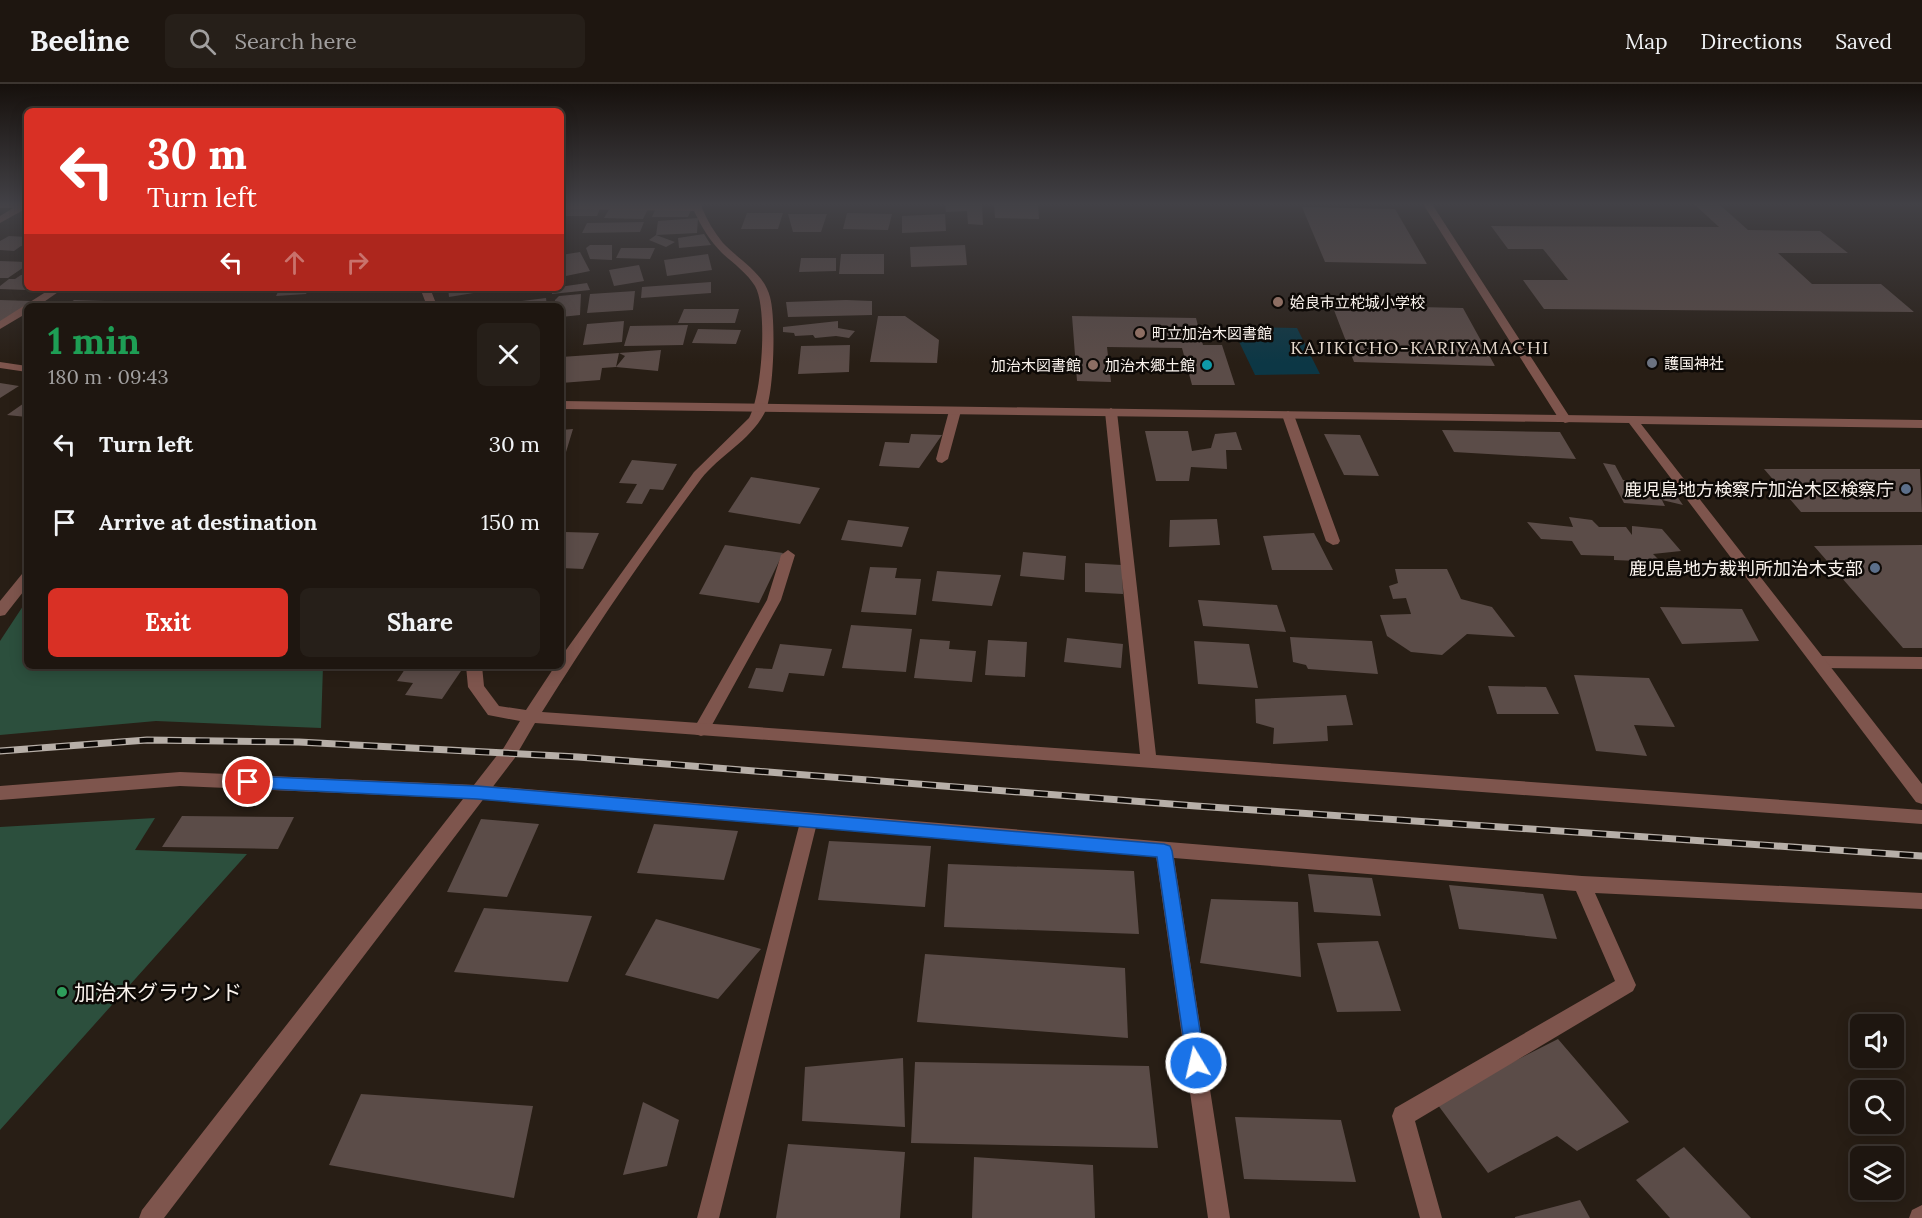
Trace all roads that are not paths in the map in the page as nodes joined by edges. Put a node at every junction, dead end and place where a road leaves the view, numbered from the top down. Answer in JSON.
{"nodes":[{"id":1,"x":732,"y":257,"type":"edge"},
{"id":2,"x":1461,"y":257,"type":"edge"},
{"id":3,"x":54,"y":291,"type":"edge"},
{"id":4,"x":35,"y":303,"type":"edge"},
{"id":5,"x":24,"y":310,"type":"edge"},
{"id":6,"x":0,"y":326,"type":"edge"},
{"id":7,"x":0,"y":365,"type":"edge"},
{"id":8,"x":24,"y":369,"type":"edge"},
{"id":9,"x":564,"y":405,"type":"edge"},
{"id":10,"x":761,"y":409,"type":"junction"},
{"id":11,"x":956,"y":411,"type":"junction"},
{"id":12,"x":1111,"y":412,"type":"junction"},
{"id":13,"x":1288,"y":415,"type":"junction"},
{"id":14,"x":1565,"y":419,"type":"junction"},
{"id":15,"x":1632,"y":420,"type":"junction"},
{"id":16,"x":1922,"y":424,"type":"edge"},
{"id":17,"x":942,"y":459,"type":"dead end"},
{"id":18,"x":1333,"y":541,"type":"dead end"},
{"id":19,"x":788,"y":555,"type":"dead end"},
{"id":20,"x":24,"y":581,"type":"edge"},
{"id":21,"x":0,"y":611,"type":"edge"},
{"id":22,"x":1820,"y":662,"type":"junction"},
{"id":23,"x":1922,"y":663,"type":"edge"},
{"id":24,"x":564,"y":667,"type":"edge"},
{"id":25,"x":474,"y":669,"type":"edge"},
{"id":26,"x":563,"y":669,"type":"edge"},
{"id":27,"x":530,"y":717,"type":"junction"},
{"id":28,"x":701,"y":730,"type":"junction"},
{"id":29,"x":1149,"y":762,"type":"junction"},
{"id":30,"x":477,"y":792,"type":"junction"},
{"id":31,"x":0,"y":793,"type":"edge"},
{"id":32,"x":1922,"y":797,"type":"edge"},
{"id":33,"x":1922,"y":817,"type":"edge"},
{"id":34,"x":809,"y":819,"type":"junction"},
{"id":35,"x":1164,"y":851,"type":"junction"},
{"id":36,"x":1582,"y":884,"type":"junction"},
{"id":37,"x":1922,"y":901,"type":"edge"},
{"id":38,"x":150,"y":1218,"type":"edge"},
{"id":39,"x":708,"y":1218,"type":"edge"},
{"id":40,"x":1219,"y":1218,"type":"edge"},
{"id":41,"x":1431,"y":1218,"type":"edge"}],
"edges":[{"from":1,"to":10,"type":"street"},
{"from":2,"to":14,"type":"street"},
{"from":3,"to":4,"type":"street"},
{"from":5,"to":6,"type":"street"},
{"from":7,"to":8,"type":"street"},
{"from":9,"to":10,"type":"street"},
{"from":10,"to":11,"type":"street"},
{"from":10,"to":24,"type":"street"},
{"from":11,"to":12,"type":"street"},
{"from":11,"to":17,"type":"street"},
{"from":12,"to":13,"type":"street"},
{"from":12,"to":29,"type":"street"},
{"from":13,"to":14,"type":"street"},
{"from":13,"to":18,"type":"street"},
{"from":14,"to":15,"type":"street"},
{"from":15,"to":16,"type":"street"},
{"from":15,"to":22,"type":"street"},
{"from":19,"to":28,"type":"street"},
{"from":20,"to":21,"type":"street"},
{"from":22,"to":23,"type":"street"},
{"from":22,"to":32,"type":"street"},
{"from":25,"to":27,"type":"street"},
{"from":26,"to":27,"type":"street"},
{"from":27,"to":28,"type":"street"},
{"from":27,"to":30,"type":"street"},
{"from":28,"to":29,"type":"street"},
{"from":29,"to":33,"type":"street"},
{"from":30,"to":31,"type":"street"},
{"from":30,"to":34,"type":"street"},
{"from":30,"to":38,"type":"street"},
{"from":34,"to":35,"type":"street"},
{"from":34,"to":39,"type":"street"},
{"from":35,"to":36,"type":"street"},
{"from":35,"to":40,"type":"street"},
{"from":36,"to":37,"type":"street"},
{"from":36,"to":41,"type":"street"}]}
